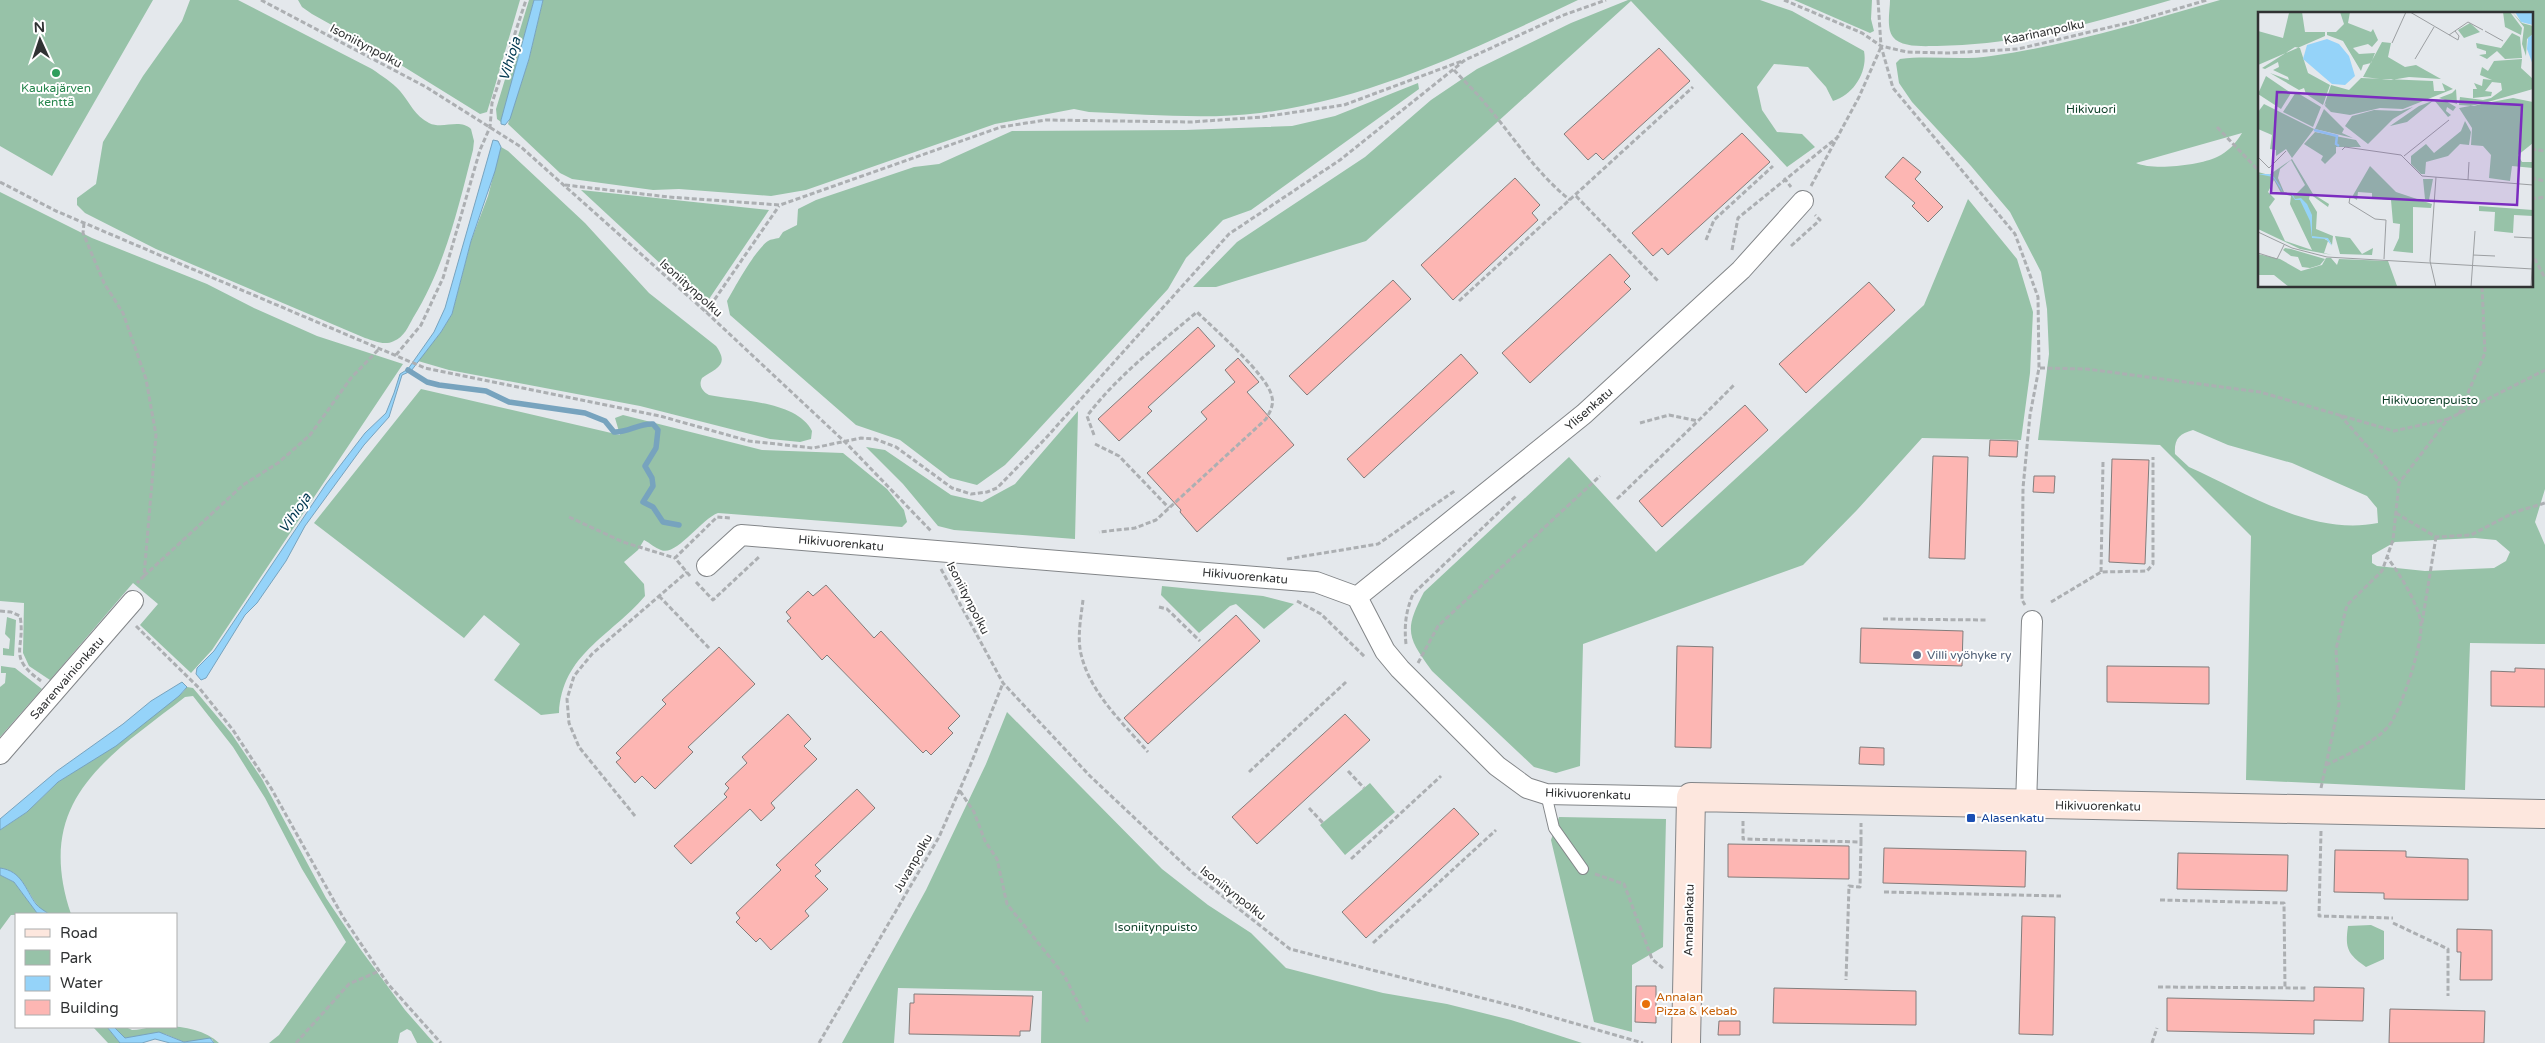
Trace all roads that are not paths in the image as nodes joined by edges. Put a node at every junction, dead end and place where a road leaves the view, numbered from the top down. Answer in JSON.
{"nodes":[{"id":1,"x":1803,"y":202,"type":"road end"},
{"id":2,"x":707,"y":566,"type":"road end"},
{"id":3,"x":1357,"y":597,"type":"junction"},
{"id":4,"x":128,"y":607,"type":"road end"},
{"id":5,"x":2032,"y":621,"type":"road end"},
{"id":6,"x":0,"y":754,"type":"edge"},
{"id":7,"x":1546,"y":794,"type":"junction"},
{"id":8,"x":1691,"y":797,"type":"junction"},
{"id":9,"x":2026,"y":805,"type":"junction"},
{"id":10,"x":2545,"y":814,"type":"edge"},
{"id":11,"x":1583,"y":870,"type":"road end"},
{"id":12,"x":1686,"y":1043,"type":"edge"}],
"edges":[{"from":1,"to":3,"type":"street","name":"Ylisenkatu"},
{"from":2,"to":3,"type":"street","name":"Hikivuorenkatu"},
{"from":3,"to":7,"type":"street","name":"Hikivuorenkatu"},
{"from":4,"to":6,"type":"street","name":"Saarenvainionkatu"},
{"from":5,"to":9,"type":"street"},
{"from":7,"to":8,"type":"street","name":"Hikivuorenkatu"},
{"from":7,"to":11,"type":"lane"},
{"from":8,"to":9,"type":"street","name":"Hikivuorenkatu"},
{"from":8,"to":12,"type":"street","name":"Annalankatu"},
{"from":9,"to":10,"type":"street","name":"Hikivuorenkatu"}]}
